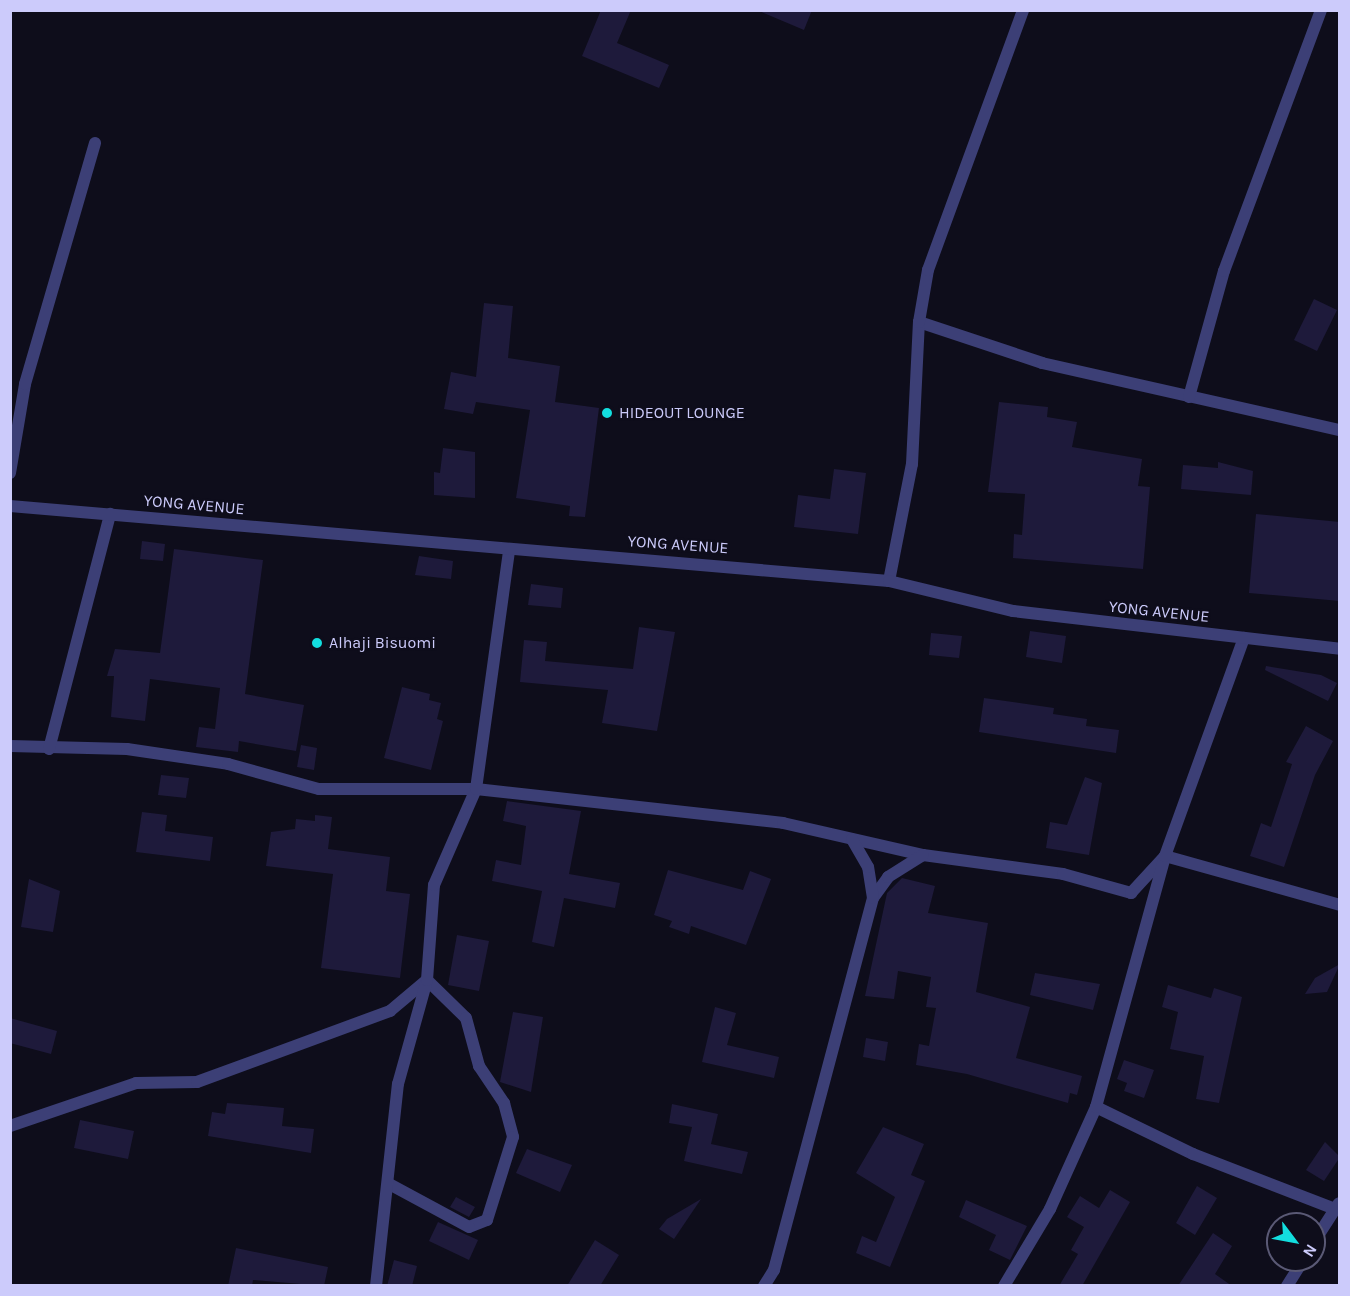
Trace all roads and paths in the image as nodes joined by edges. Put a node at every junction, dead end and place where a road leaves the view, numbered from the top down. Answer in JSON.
{"nodes":[{"id":1,"x":1023,"y":10,"type":"edge"},
{"id":2,"x":1321,"y":10,"type":"edge"},
{"id":3,"x":95,"y":143,"type":"dead end"},
{"id":4,"x":919,"y":322,"type":"junction"},
{"id":5,"x":1189,"y":397,"type":"junction"},
{"id":6,"x":1340,"y":430,"type":"edge"},
{"id":7,"x":10,"y":473,"type":"edge"},
{"id":8,"x":10,"y":506,"type":"edge"},
{"id":9,"x":110,"y":514,"type":"junction"},
{"id":10,"x":509,"y":551,"type":"junction"},
{"id":11,"x":889,"y":581,"type":"junction"},
{"id":12,"x":1244,"y":638,"type":"junction"},
{"id":13,"x":1340,"y":649,"type":"edge"},
{"id":14,"x":10,"y":746,"type":"edge"},
{"id":15,"x":49,"y":748,"type":"junction"},
{"id":16,"x":476,"y":789,"type":"junction"},
{"id":17,"x":852,"y":839,"type":"junction"},
{"id":18,"x":923,"y":855,"type":"junction"},
{"id":19,"x":1166,"y":856,"type":"junction"},
{"id":20,"x":873,"y":898,"type":"junction"},
{"id":21,"x":1340,"y":905,"type":"edge"},
{"id":22,"x":427,"y":980,"type":"junction"},
{"id":23,"x":1096,"y":1107,"type":"junction"},
{"id":24,"x":10,"y":1126,"type":"edge"},
{"id":25,"x":391,"y":1185,"type":"junction"},
{"id":26,"x":1337,"y":1205,"type":"edge"},
{"id":27,"x":1326,"y":1223,"type":"edge"},
{"id":28,"x":1296,"y":1272,"type":"edge"},
{"id":29,"x":376,"y":1286,"type":"edge"},
{"id":30,"x":764,"y":1286,"type":"edge"},
{"id":31,"x":1004,"y":1286,"type":"edge"},
{"id":32,"x":1287,"y":1286,"type":"edge"}],
"edges":[{"from":1,"to":4,"type":"street"},
{"from":2,"to":5,"type":"street"},
{"from":3,"to":7,"type":"street"},
{"from":4,"to":5,"type":"street"},
{"from":4,"to":11,"type":"street"},
{"from":5,"to":6,"type":"street"},
{"from":8,"to":9,"type":"street","name":"YONG AVENUE"},
{"from":9,"to":10,"type":"street","name":"YONG AVENUE"},
{"from":9,"to":15,"type":"street"},
{"from":10,"to":11,"type":"street","name":"YONG AVENUE"},
{"from":10,"to":16,"type":"street"},
{"from":11,"to":12,"type":"street","name":"YONG AVENUE"},
{"from":12,"to":13,"type":"street","name":"YONG AVENUE"},
{"from":12,"to":19,"type":"street"},
{"from":14,"to":15,"type":"street"},
{"from":15,"to":16,"type":"street"},
{"from":16,"to":17,"type":"street"},
{"from":16,"to":22,"type":"street"},
{"from":17,"to":18,"type":"street"},
{"from":17,"to":20,"type":"street"},
{"from":18,"to":19,"type":"street"},
{"from":18,"to":20,"type":"street"},
{"from":19,"to":21,"type":"street"},
{"from":19,"to":23,"type":"street"},
{"from":20,"to":30,"type":"street"},
{"from":22,"to":24,"type":"street"},
{"from":22,"to":25,"type":"street"},
{"from":22,"to":25,"type":"street"},
{"from":23,"to":26,"type":"street"},
{"from":23,"to":31,"type":"street"},
{"from":25,"to":29,"type":"street"},
{"from":26,"to":27,"type":"street"},
{"from":28,"to":32,"type":"street"}]}
